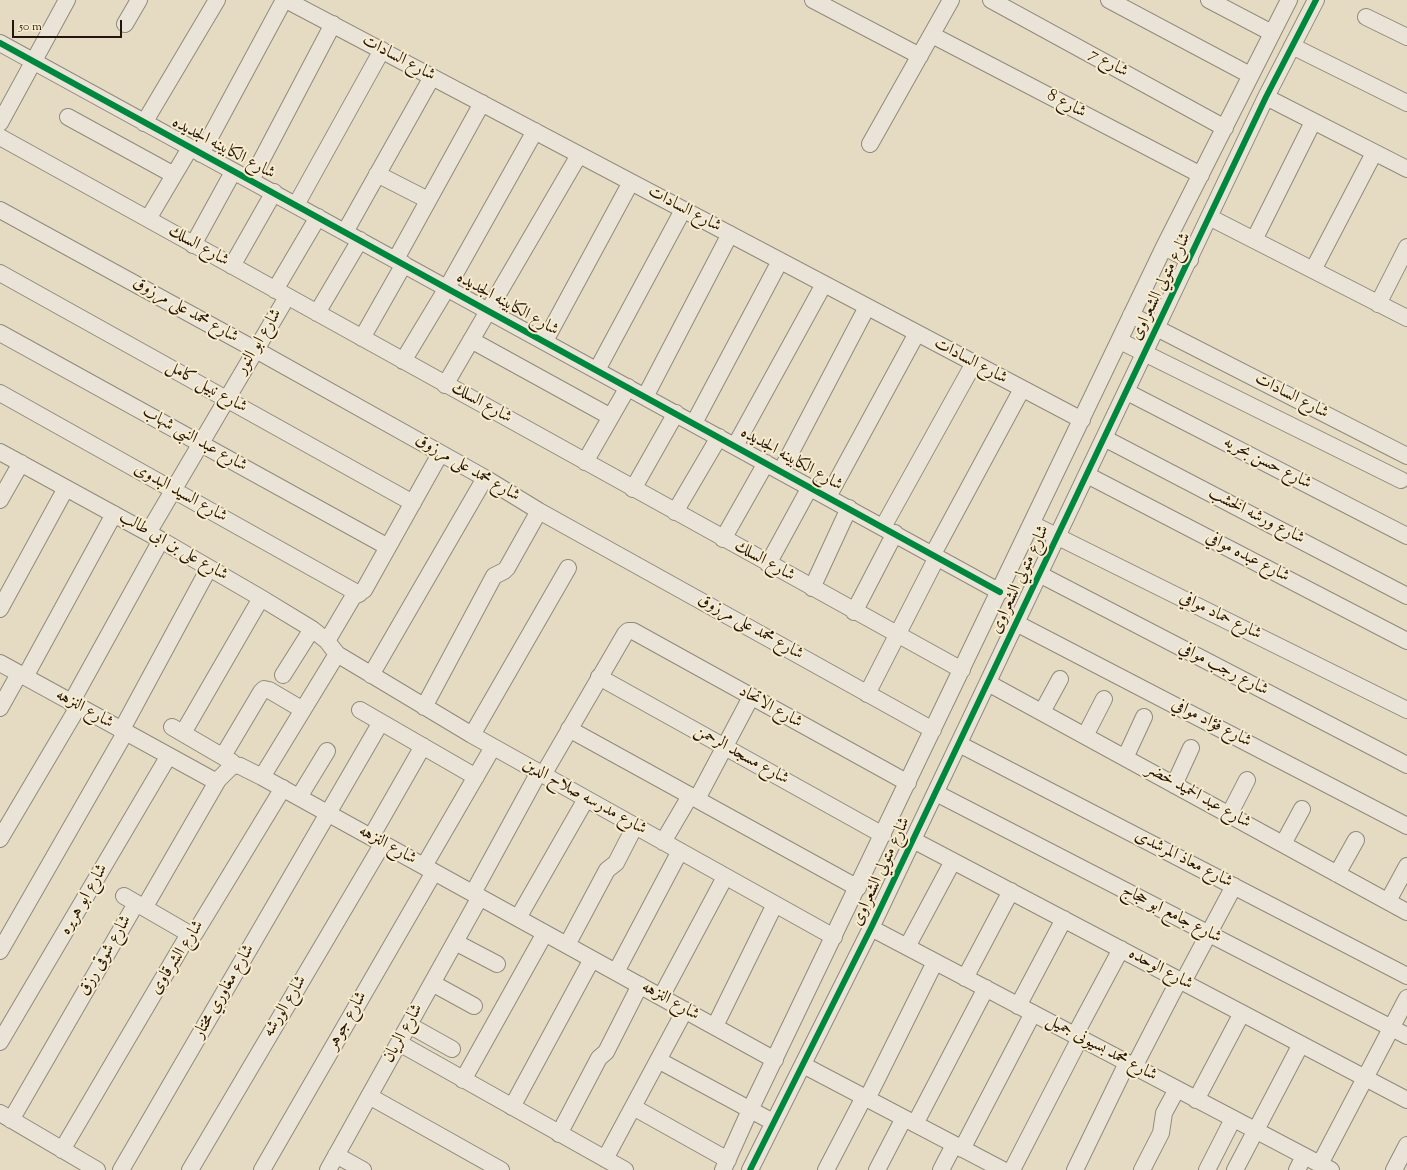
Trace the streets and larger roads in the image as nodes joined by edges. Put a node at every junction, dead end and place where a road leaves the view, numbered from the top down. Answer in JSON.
{"nodes":[{"id":1,"x":67,"y":0,"type":"edge"},
{"id":2,"x":138,"y":0,"type":"edge"},
{"id":3,"x":217,"y":0,"type":"edge"},
{"id":4,"x":285,"y":0,"type":"edge"},
{"id":5,"x":813,"y":0,"type":"edge"},
{"id":6,"x":991,"y":0,"type":"edge"},
{"id":7,"x":1109,"y":0,"type":"edge"},
{"id":8,"x":1209,"y":0,"type":"edge"},
{"id":9,"x":1289,"y":0,"type":"edge"},
{"id":10,"x":1316,"y":0,"type":"edge"},
{"id":11,"x":946,"y":2,"type":"edge"},
{"id":12,"x":1366,"y":17,"type":"dead end"},
{"id":13,"x":125,"y":24,"type":"dead end"},
{"id":14,"x":333,"y":24,"type":"junction"},
{"id":15,"x":1272,"y":33,"type":"junction"},
{"id":16,"x":932,"y":35,"type":"junction"},
{"id":17,"x":1407,"y":37,"type":"edge"},
{"id":18,"x":0,"y":43,"type":"edge"},
{"id":19,"x":1292,"y":46,"type":"junction"},
{"id":20,"x":382,"y":50,"type":"junction"},
{"id":21,"x":1261,"y":54,"type":"junction"},
{"id":22,"x":920,"y":56,"type":"junction"},
{"id":23,"x":34,"y":62,"type":"junction"},
{"id":24,"x":1283,"y":65,"type":"junction"},
{"id":25,"x":1250,"y":75,"type":"junction"},
{"id":26,"x":432,"y":77,"type":"junction"},
{"id":27,"x":1266,"y":97,"type":"junction"},
{"id":28,"x":482,"y":103,"type":"junction"},
{"id":29,"x":1407,"y":103,"type":"edge"},
{"id":30,"x":68,"y":118,"type":"dead end"},
{"id":31,"x":1313,"y":122,"type":"junction"},
{"id":32,"x":0,"y":123,"type":"edge"},
{"id":33,"x":144,"y":123,"type":"junction"},
{"id":34,"x":1225,"y":128,"type":"junction"},
{"id":35,"x":535,"y":131,"type":"junction"},
{"id":36,"x":0,"y":137,"type":"edge"},
{"id":37,"x":870,"y":144,"type":"dead end"},
{"id":38,"x":195,"y":151,"type":"junction"},
{"id":39,"x":1374,"y":153,"type":"junction"},
{"id":40,"x":579,"y":155,"type":"junction"},
{"id":41,"x":1407,"y":169,"type":"edge"},
{"id":42,"x":233,"y":172,"type":"junction"},
{"id":43,"x":378,"y":174,"type":"junction"},
{"id":44,"x":174,"y":175,"type":"junction"},
{"id":45,"x":1200,"y":176,"type":"junction"},
{"id":46,"x":251,"y":180,"type":"junction"},
{"id":47,"x":632,"y":182,"type":"junction"},
{"id":48,"x":274,"y":192,"type":"junction"},
{"id":49,"x":428,"y":200,"type":"junction"},
{"id":50,"x":296,"y":205,"type":"junction"},
{"id":51,"x":0,"y":210,"type":"edge"},
{"id":52,"x":683,"y":210,"type":"junction"},
{"id":53,"x":318,"y":217,"type":"junction"},
{"id":54,"x":1211,"y":218,"type":"junction"},
{"id":55,"x":148,"y":219,"type":"junction"},
{"id":56,"x":345,"y":232,"type":"junction"},
{"id":57,"x":730,"y":234,"type":"junction"},
{"id":58,"x":360,"y":240,"type":"junction"},
{"id":59,"x":1254,"y":240,"type":"junction"},
{"id":60,"x":193,"y":245,"type":"junction"},
{"id":61,"x":1164,"y":247,"type":"junction"},
{"id":62,"x":1407,"y":247,"type":"edge"},
{"id":63,"x":1190,"y":260,"type":"junction"},
{"id":64,"x":780,"y":261,"type":"junction"},
{"id":65,"x":400,"y":262,"type":"junction"},
{"id":66,"x":232,"y":266,"type":"junction"},
{"id":67,"x":1313,"y":270,"type":"junction"},
{"id":68,"x":0,"y":273,"type":"edge"},
{"id":69,"x":824,"y":284,"type":"junction"},
{"id":70,"x":447,"y":288,"type":"junction"},
{"id":71,"x":281,"y":294,"type":"junction"},
{"id":72,"x":1378,"y":304,"type":"junction"},
{"id":73,"x":867,"y":307,"type":"junction"},
{"id":74,"x":488,"y":310,"type":"junction"},
{"id":75,"x":317,"y":313,"type":"junction"},
{"id":76,"x":1132,"y":316,"type":"junction"},
{"id":77,"x":1407,"y":318,"type":"edge"},
{"id":78,"x":1157,"y":329,"type":"junction"},
{"id":79,"x":0,"y":333,"type":"edge"},
{"id":80,"x":917,"y":333,"type":"junction"},
{"id":81,"x":362,"y":338,"type":"junction"},
{"id":82,"x":471,"y":340,"type":"junction"},
{"id":83,"x":1120,"y":340,"type":"junction"},
{"id":84,"x":545,"y":342,"type":"junction"},
{"id":85,"x":256,"y":350,"type":"junction"},
{"id":86,"x":1145,"y":354,"type":"junction"},
{"id":87,"x":403,"y":362,"type":"junction"},
{"id":88,"x":974,"y":363,"type":"junction"},
{"id":89,"x":598,"y":370,"type":"junction"},
{"id":90,"x":445,"y":385,"type":"junction"},
{"id":91,"x":628,"y":387,"type":"junction"},
{"id":92,"x":1022,"y":389,"type":"junction"},
{"id":93,"x":1127,"y":392,"type":"junction"},
{"id":94,"x":0,"y":393,"type":"edge"},
{"id":95,"x":645,"y":396,"type":"junction"},
{"id":96,"x":227,"y":399,"type":"junction"},
{"id":97,"x":676,"y":413,"type":"junction"},
{"id":98,"x":611,"y":417,"type":"junction"},
{"id":99,"x":1082,"y":420,"type":"junction"},
{"id":100,"x":694,"y":423,"type":"junction"},
{"id":101,"x":719,"y":437,"type":"junction"},
{"id":102,"x":1104,"y":438,"type":"junction"},
{"id":103,"x":201,"y":444,"type":"junction"},
{"id":104,"x":735,"y":446,"type":"junction"},
{"id":105,"x":0,"y":452,"type":"edge"},
{"id":106,"x":440,"y":454,"type":"junction"},
{"id":107,"x":1407,"y":456,"type":"edge"},
{"id":108,"x":585,"y":462,"type":"junction"},
{"id":109,"x":21,"y":463,"type":"junction"},
{"id":110,"x":766,"y":463,"type":"junction"},
{"id":111,"x":781,"y":471,"type":"junction"},
{"id":112,"x":1087,"y":475,"type":"junction"},
{"id":113,"x":485,"y":478,"type":"junction"},
{"id":114,"x":1401,"y":480,"type":"dead end"},
{"id":115,"x":810,"y":487,"type":"junction"},
{"id":116,"x":66,"y":488,"type":"junction"},
{"id":117,"x":633,"y":489,"type":"junction"},
{"id":118,"x":173,"y":490,"type":"junction"},
{"id":119,"x":828,"y":497,"type":"junction"},
{"id":120,"x":0,"y":500,"type":"edge"},
{"id":121,"x":412,"y":503,"type":"junction"},
{"id":122,"x":850,"y":508,"type":"junction"},
{"id":123,"x":539,"y":511,"type":"junction"},
{"id":124,"x":674,"y":512,"type":"junction"},
{"id":125,"x":114,"y":514,"type":"junction"},
{"id":126,"x":1032,"y":524,"type":"junction"},
{"id":127,"x":889,"y":530,"type":"junction"},
{"id":128,"x":155,"y":536,"type":"junction"},
{"id":129,"x":1407,"y":536,"type":"edge"},
{"id":130,"x":1057,"y":537,"type":"junction"},
{"id":131,"x":723,"y":539,"type":"junction"},
{"id":132,"x":388,"y":547,"type":"junction"},
{"id":133,"x":935,"y":555,"type":"junction"},
{"id":134,"x":768,"y":564,"type":"junction"},
{"id":135,"x":209,"y":568,"type":"junction"},
{"id":136,"x":568,"y":568,"type":"dead end"},
{"id":137,"x":1039,"y":574,"type":"junction"},
{"id":138,"x":812,"y":588,"type":"junction"},
{"id":139,"x":1000,"y":592,"type":"junction"},
{"id":140,"x":359,"y":594,"type":"junction"},
{"id":141,"x":1407,"y":596,"type":"edge"},
{"id":142,"x":261,"y":598,"type":"junction"},
{"id":143,"x":0,"y":608,"type":"edge"},
{"id":144,"x":854,"y":612,"type":"junction"},
{"id":145,"x":1016,"y":623,"type":"junction"},
{"id":146,"x":312,"y":629,"type":"junction"},
{"id":147,"x":633,"y":631,"type":"joint"},
{"id":148,"x":896,"y":635,"type":"junction"},
{"id":149,"x":327,"y":641,"type":"junction"},
{"id":150,"x":1407,"y":641,"type":"edge"},
{"id":151,"x":337,"y":654,"type":"junction"},
{"id":152,"x":0,"y":663,"type":"edge"},
{"id":153,"x":962,"y":670,"type":"junction"},
{"id":154,"x":283,"y":675,"type":"dead end"},
{"id":155,"x":371,"y":675,"type":"junction"},
{"id":156,"x":22,"y":676,"type":"junction"},
{"id":157,"x":599,"y":677,"type":"junction"},
{"id":158,"x":1060,"y":679,"type":"dead end"},
{"id":159,"x":988,"y":683,"type":"junction"},
{"id":160,"x":867,"y":694,"type":"junction"},
{"id":161,"x":751,"y":697,"type":"junction"},
{"id":162,"x":1104,"y":699,"type":"dead end"},
{"id":163,"x":75,"y":705,"type":"junction"},
{"id":164,"x":424,"y":707,"type":"junction"},
{"id":165,"x":0,"y":708,"type":"edge"},
{"id":166,"x":303,"y":710,"type":"junction"},
{"id":167,"x":360,"y":710,"type":"dead end"},
{"id":168,"x":1407,"y":710,"type":"edge"},
{"id":169,"x":1042,"y":712,"type":"junction"},
{"id":170,"x":1144,"y":717,"type":"dead end"},
{"id":171,"x":381,"y":722,"type":"junction"},
{"id":172,"x":569,"y":729,"type":"junction"},
{"id":173,"x":933,"y":730,"type":"junction"},
{"id":174,"x":123,"y":732,"type":"junction"},
{"id":175,"x":472,"y":735,"type":"junction"},
{"id":176,"x":1085,"y":736,"type":"junction"},
{"id":177,"x":959,"y":744,"type":"junction"},
{"id":178,"x":423,"y":746,"type":"junction"},
{"id":179,"x":493,"y":747,"type":"junction"},
{"id":180,"x":724,"y":747,"type":"junction"},
{"id":181,"x":1191,"y":748,"type":"dead end"},
{"id":182,"x":327,"y":751,"type":"dead end"},
{"id":183,"x":168,"y":757,"type":"junction"},
{"id":184,"x":1125,"y":758,"type":"junction"},
{"id":185,"x":228,"y":760,"type":"junction"},
{"id":186,"x":1407,"y":765,"type":"edge"},
{"id":187,"x":541,"y":774,"type":"junction"},
{"id":188,"x":262,"y":777,"type":"junction"},
{"id":189,"x":476,"y":777,"type":"junction"},
{"id":190,"x":218,"y":780,"type":"junction"},
{"id":191,"x":1247,"y":780,"type":"dead end"},
{"id":192,"x":908,"y":783,"type":"junction"},
{"id":193,"x":1174,"y":785,"type":"junction"},
{"id":194,"x":283,"y":788,"type":"junction"},
{"id":195,"x":936,"y":793,"type":"junction"},
{"id":196,"x":299,"y":797,"type":"junction"},
{"id":197,"x":694,"y":798,"type":"junction"},
{"id":198,"x":586,"y":799,"type":"junction"},
{"id":199,"x":1302,"y":809,"type":"dead end"},
{"id":200,"x":328,"y":813,"type":"junction"},
{"id":201,"x":1229,"y":815,"type":"junction"},
{"id":202,"x":635,"y":826,"type":"junction"},
{"id":203,"x":1407,"y":826,"type":"edge"},
{"id":204,"x":883,"y":835,"type":"junction"},
{"id":205,"x":0,"y":839,"type":"edge"},
{"id":206,"x":377,"y":840,"type":"junction"},
{"id":207,"x":913,"y":840,"type":"junction"},
{"id":208,"x":1356,"y":840,"type":"dead end"},
{"id":209,"x":663,"y":842,"type":"junction"},
{"id":210,"x":1283,"y":844,"type":"junction"},
{"id":211,"x":680,"y":851,"type":"junction"},
{"id":212,"x":953,"y":861,"type":"junction"},
{"id":213,"x":1407,"y":866,"type":"edge"},
{"id":214,"x":429,"y":869,"type":"junction"},
{"id":215,"x":1337,"y":874,"type":"junction"},
{"id":216,"x":725,"y":876,"type":"junction"},
{"id":217,"x":1234,"y":886,"type":"junction"},
{"id":218,"x":858,"y":888,"type":"junction"},
{"id":219,"x":1011,"y":891,"type":"junction"},
{"id":220,"x":476,"y":895,"type":"junction"},
{"id":221,"x":124,"y":896,"type":"dead end"},
{"id":222,"x":1388,"y":901,"type":"junction"},
{"id":223,"x":775,"y":904,"type":"junction"},
{"id":224,"x":142,"y":906,"type":"junction"},
{"id":225,"x":1407,"y":912,"type":"edge"},
{"id":226,"x":518,"y":918,"type":"junction"},
{"id":227,"x":1064,"y":920,"type":"junction"},
{"id":228,"x":871,"y":928,"type":"junction"},
{"id":229,"x":545,"y":933,"type":"junction"},
{"id":230,"x":1209,"y":934,"type":"junction"},
{"id":231,"x":193,"y":936,"type":"junction"},
{"id":232,"x":834,"y":937,"type":"junction"},
{"id":233,"x":455,"y":942,"type":"junction"},
{"id":234,"x":567,"y":945,"type":"junction"},
{"id":235,"x":907,"y":947,"type":"junction"},
{"id":236,"x":1121,"y":949,"type":"junction"},
{"id":237,"x":0,"y":951,"type":"edge"},
{"id":238,"x":592,"y":959,"type":"junction"},
{"id":239,"x":935,"y":962,"type":"junction"},
{"id":240,"x":497,"y":964,"type":"dead end"},
{"id":241,"x":616,"y":972,"type":"junction"},
{"id":242,"x":1407,"y":976,"type":"edge"},
{"id":243,"x":965,"y":978,"type":"junction"},
{"id":244,"x":1181,"y":981,"type":"junction"},
{"id":245,"x":432,"y":983,"type":"junction"},
{"id":246,"x":640,"y":985,"type":"junction"},
{"id":247,"x":986,"y":988,"type":"junction"},
{"id":248,"x":661,"y":997,"type":"junction"},
{"id":249,"x":1407,"y":998,"type":"edge"},
{"id":250,"x":474,"y":1006,"type":"dead end"},
{"id":251,"x":1018,"y":1006,"type":"junction"},
{"id":252,"x":685,"y":1010,"type":"junction"},
{"id":253,"x":1033,"y":1013,"type":"junction"},
{"id":254,"x":1242,"y":1013,"type":"junction"},
{"id":255,"x":409,"y":1025,"type":"junction"},
{"id":256,"x":715,"y":1026,"type":"junction"},
{"id":257,"x":1391,"y":1028,"type":"junction"},
{"id":258,"x":1407,"y":1036,"type":"edge"},
{"id":259,"x":1078,"y":1037,"type":"junction"},
{"id":260,"x":0,"y":1042,"type":"edge"},
{"id":261,"x":398,"y":1043,"type":"junction"},
{"id":262,"x":1301,"y":1044,"type":"junction"},
{"id":263,"x":452,"y":1049,"type":"dead end"},
{"id":264,"x":658,"y":1060,"type":"junction"},
{"id":265,"x":775,"y":1060,"type":"junction"},
{"id":266,"x":1131,"y":1065,"type":"junction"},
{"id":267,"x":804,"y":1066,"type":"junction"},
{"id":268,"x":1365,"y":1078,"type":"junction"},
{"id":269,"x":463,"y":1080,"type":"junction"},
{"id":270,"x":1177,"y":1089,"type":"junction"},
{"id":271,"x":369,"y":1096,"type":"junction"},
{"id":272,"x":865,"y":1098,"type":"junction"},
{"id":273,"x":1196,"y":1100,"type":"junction"},
{"id":274,"x":1407,"y":1100,"type":"edge"},
{"id":275,"x":512,"y":1107,"type":"junction"},
{"id":276,"x":633,"y":1107,"type":"junction"},
{"id":277,"x":750,"y":1110,"type":"junction"},
{"id":278,"x":6,"y":1116,"type":"edge"},
{"id":279,"x":1234,"y":1119,"type":"junction"},
{"id":280,"x":909,"y":1121,"type":"junction"},
{"id":281,"x":774,"y":1122,"type":"junction"},
{"id":282,"x":1256,"y":1131,"type":"junction"},
{"id":283,"x":559,"y":1134,"type":"junction"},
{"id":284,"x":1407,"y":1145,"type":"edge"},
{"id":285,"x":958,"y":1147,"type":"junction"},
{"id":286,"x":62,"y":1150,"type":"junction"},
{"id":287,"x":336,"y":1154,"type":"junction"},
{"id":288,"x":605,"y":1159,"type":"junction"},
{"id":289,"x":1301,"y":1163,"type":"edge"},
{"id":290,"x":726,"y":1165,"type":"edge"},
{"id":291,"x":1325,"y":1167,"type":"edge"},
{"id":292,"x":97,"y":1170,"type":"edge"},
{"id":293,"x":121,"y":1170,"type":"edge"},
{"id":294,"x":190,"y":1170,"type":"edge"},
{"id":295,"x":262,"y":1170,"type":"edge"},
{"id":296,"x":328,"y":1170,"type":"edge"},
{"id":297,"x":363,"y":1170,"type":"edge"},
{"id":298,"x":501,"y":1170,"type":"edge"},
{"id":299,"x":625,"y":1170,"type":"edge"},
{"id":300,"x":751,"y":1170,"type":"edge"},
{"id":301,"x":826,"y":1170,"type":"edge"},
{"id":302,"x":877,"y":1170,"type":"edge"},
{"id":303,"x":941,"y":1170,"type":"edge"},
{"id":304,"x":1004,"y":1170,"type":"edge"},
{"id":305,"x":1075,"y":1170,"type":"edge"},
{"id":306,"x":1142,"y":1170,"type":"edge"},
{"id":307,"x":1207,"y":1170,"type":"edge"},
{"id":308,"x":1235,"y":1170,"type":"edge"},
{"id":309,"x":1394,"y":1170,"type":"edge"}],
"edges":[{"from":1,"to":23,"type":"street"},
{"from":2,"to":13,"type":"street"},
{"from":3,"to":33,"type":"street"},
{"from":4,"to":14,"type":"street","name":"شارع السادات"},
{"from":4,"to":38,"type":"street"},
{"from":5,"to":22,"type":"street"},
{"from":6,"to":34,"type":"street","name":"شارع 7"},
{"from":7,"to":25,"type":"street"},
{"from":8,"to":15,"type":"street"},
{"from":9,"to":15,"type":"street","name":"شارع متولي الشعراوى"},
{"from":10,"to":19,"type":"street","name":"شارع متولي الشعراوى"},
{"from":11,"to":16,"type":"street"},
{"from":12,"to":17,"type":"street"},
{"from":14,"to":20,"type":"street","name":"شارع السادات"},
{"from":14,"to":46,"type":"street"},
{"from":15,"to":21,"type":"street","name":"شارع متولي الشعراوى"},
{"from":16,"to":22,"type":"street"},
{"from":16,"to":45,"type":"street","name":"شارع 8"},
{"from":18,"to":23,"type":"street","name":"شارع الكابينه الجديده"},
{"from":19,"to":24,"type":"street","name":"شارع متولي الشعراوى"},
{"from":19,"to":29,"type":"street"},
{"from":20,"to":26,"type":"street","name":"شارع السادات"},
{"from":20,"to":50,"type":"street"},
{"from":21,"to":24,"type":"street"},
{"from":21,"to":25,"type":"street","name":"شارع متولي الشعراوى"},
{"from":22,"to":37,"type":"street"},
{"from":23,"to":32,"type":"street"},
{"from":23,"to":33,"type":"street","name":"شارع الكابينه الجديده"},
{"from":24,"to":27,"type":"street","name":"شارع متولي الشعراوى"},
{"from":25,"to":34,"type":"street","name":"شارع متولي الشعراوى"},
{"from":26,"to":28,"type":"street","name":"شارع السادات"},
{"from":26,"to":43,"type":"street"},
{"from":27,"to":31,"type":"street"},
{"from":27,"to":54,"type":"street","name":"شارع متولي الشعراوى"},
{"from":28,"to":35,"type":"street","name":"شارع السادات"},
{"from":28,"to":49,"type":"street"},
{"from":30,"to":44,"type":"street"},
{"from":31,"to":39,"type":"street"},
{"from":31,"to":59,"type":"street"},
{"from":33,"to":38,"type":"street","name":"شارع الكابينه الجديده"},
{"from":34,"to":45,"type":"street","name":"شارع متولي الشعراوى"},
{"from":35,"to":40,"type":"street","name":"شارع السادات"},
{"from":35,"to":70,"type":"street"},
{"from":36,"to":55,"type":"street","name":"شارع السلك"},
{"from":38,"to":42,"type":"street","name":"شارع الكابينه الجديده"},
{"from":38,"to":44,"type":"street"},
{"from":39,"to":41,"type":"street"},
{"from":39,"to":67,"type":"street"},
{"from":40,"to":47,"type":"street","name":"شارع السادات"},
{"from":40,"to":74,"type":"street"},
{"from":42,"to":46,"type":"street","name":"شارع الكابينه الجديده"},
{"from":42,"to":60,"type":"street"},
{"from":43,"to":49,"type":"street"},
{"from":43,"to":56,"type":"street"},
{"from":44,"to":55,"type":"street"},
{"from":45,"to":61,"type":"street","name":"شارع متولي الشعراوى"},
{"from":46,"to":48,"type":"street","name":"شارع الكابينه الجديده"},
{"from":47,"to":52,"type":"street","name":"شارع السادات"},
{"from":47,"to":84,"type":"street"},
{"from":48,"to":50,"type":"street","name":"شارع الكابينه الجديده"},
{"from":48,"to":66,"type":"street"},
{"from":49,"to":65,"type":"street"},
{"from":50,"to":53,"type":"street","name":"شارع الكابينه الجديده"},
{"from":51,"to":85,"type":"street","name":"شارع محمد على مرزوق"},
{"from":52,"to":57,"type":"street","name":"شارع السادات"},
{"from":52,"to":89,"type":"street"},
{"from":53,"to":56,"type":"street","name":"شارع الكابينه الجديده"},
{"from":53,"to":71,"type":"street","name":"شارع ابو النور"},
{"from":54,"to":59,"type":"street"},
{"from":54,"to":63,"type":"street","name":"شارع متولي الشعراوى"},
{"from":55,"to":60,"type":"street","name":"شارع السلك"},
{"from":56,"to":58,"type":"street","name":"شارع الكابينه الجديده"},
{"from":57,"to":64,"type":"street","name":"شارع السادات"},
{"from":57,"to":95,"type":"street"},
{"from":58,"to":65,"type":"street","name":"شارع الكابينه الجديده"},
{"from":58,"to":75,"type":"street"},
{"from":59,"to":67,"type":"street"},
{"from":60,"to":66,"type":"street","name":"شارع السلك"},
{"from":61,"to":63,"type":"street"},
{"from":61,"to":76,"type":"street","name":"شارع متولي الشعراوى"},
{"from":62,"to":72,"type":"street"},
{"from":63,"to":78,"type":"street","name":"شارع متولي الشعراوى"},
{"from":64,"to":69,"type":"street","name":"شارع السادات"},
{"from":64,"to":100,"type":"street"},
{"from":65,"to":70,"type":"street","name":"شارع الكابينه الجديده"},
{"from":65,"to":81,"type":"street"},
{"from":66,"to":71,"type":"street","name":"شارع السلك"},
{"from":67,"to":72,"type":"street"},
{"from":68,"to":96,"type":"street","name":"شارع نبيل كامل"},
{"from":69,"to":73,"type":"street","name":"شارع السادات"},
{"from":69,"to":104,"type":"street"},
{"from":70,"to":74,"type":"street","name":"شارع الكابينه الجديده"},
{"from":70,"to":87,"type":"street"},
{"from":71,"to":75,"type":"street","name":"شارع السلك"},
{"from":71,"to":85,"type":"street","name":"شارع ابو النور"},
{"from":72,"to":77,"type":"street"},
{"from":73,"to":80,"type":"street","name":"شارع السادات"},
{"from":73,"to":111,"type":"street"},
{"from":74,"to":82,"type":"street"},
{"from":74,"to":84,"type":"street","name":"شارع الكابينه الجديده"},
{"from":75,"to":81,"type":"street","name":"شارع السلك"},
{"from":76,"to":78,"type":"street","name":"شارع السادات"},
{"from":76,"to":83,"type":"street","name":"شارع متولي الشعراوى"},
{"from":78,"to":86,"type":"street","name":"شارع متولي الشعراوى"},
{"from":78,"to":107,"type":"street","name":"شارع السادات"},
{"from":79,"to":103,"type":"street","name":"شارع عبد النبى شهاب"},
{"from":80,"to":88,"type":"street","name":"شارع السادات"},
{"from":80,"to":119,"type":"street"},
{"from":81,"to":87,"type":"street","name":"شارع السلك"},
{"from":82,"to":90,"type":"street"},
{"from":82,"to":98,"type":"street"},
{"from":83,"to":86,"type":"street"},
{"from":83,"to":99,"type":"street","name":"شارع متولي الشعراوى"},
{"from":84,"to":89,"type":"street","name":"شارع الكابينه الجديده"},
{"from":85,"to":96,"type":"street","name":"شارع ابو النور"},
{"from":85,"to":106,"type":"street","name":"شارع محمد على مرزوق"},
{"from":86,"to":93,"type":"street","name":"شارع متولي الشعراوى"},
{"from":86,"to":114,"type":"street"},
{"from":87,"to":90,"type":"street","name":"شارع السلك"},
{"from":88,"to":92,"type":"street","name":"شارع السادات"},
{"from":88,"to":127,"type":"street"},
{"from":89,"to":91,"type":"street","name":"شارع الكابينه الجديده"},
{"from":90,"to":108,"type":"street","name":"شارع السلك"},
{"from":91,"to":95,"type":"street","name":"شارع الكابينه الجديده"},
{"from":91,"to":98,"type":"street"},
{"from":92,"to":99,"type":"street","name":"شارع السادات"},
{"from":92,"to":133,"type":"street"},
{"from":93,"to":102,"type":"street","name":"شارع متولي الشعراوى"},
{"from":93,"to":129,"type":"street","name":"شارع حسن بحريه"},
{"from":94,"to":118,"type":"street","name":"شارع السيد البدوى"},
{"from":95,"to":97,"type":"street","name":"شارع الكابينه الجديده"},
{"from":96,"to":103,"type":"street","name":"شارع ابو النور"},
{"from":96,"to":121,"type":"street","name":"شارع نبيل كامل"},
{"from":97,"to":100,"type":"street","name":"شارع الكابينه الجديده"},
{"from":97,"to":117,"type":"street"},
{"from":98,"to":108,"type":"street"},
{"from":99,"to":126,"type":"street","name":"شارع متولي الشعراوى"},
{"from":100,"to":101,"type":"street","name":"شارع الكابينه الجديده"},
{"from":101,"to":104,"type":"street","name":"شارع الكابينه الجديده"},
{"from":101,"to":124,"type":"street"},
{"from":102,"to":112,"type":"street","name":"شارع متولي الشعراوى"},
{"from":102,"to":141,"type":"street","name":"شارع ورشه الخشب"},
{"from":103,"to":118,"type":"street","name":"شارع ابو النور"},
{"from":103,"to":132,"type":"street","name":"شارع عبد النبى شهاب"},
{"from":104,"to":110,"type":"street","name":"شارع الكابينه الجديده"},
{"from":105,"to":109,"type":"street","name":"شارع على بن ابى طالب"},
{"from":106,"to":113,"type":"street","name":"شارع محمد على مرزوق"},
{"from":106,"to":121,"type":"street"},
{"from":108,"to":117,"type":"street","name":"شارع السلك"},
{"from":109,"to":116,"type":"street","name":"شارع على بن ابى طالب"},
{"from":109,"to":120,"type":"street"},
{"from":110,"to":111,"type":"street","name":"شارع الكابينه الجديده"},
{"from":110,"to":131,"type":"street"},
{"from":111,"to":115,"type":"street","name":"شارع الكابينه الجديده"},
{"from":112,"to":130,"type":"street","name":"شارع متولي الشعراوى"},
{"from":112,"to":150,"type":"street","name":"شارع عبده موافي"},
{"from":113,"to":123,"type":"street","name":"شارع محمد على مرزوق"},
{"from":113,"to":155,"type":"street"},
{"from":115,"to":119,"type":"street","name":"شارع الكابينه الجديده"},
{"from":115,"to":134,"type":"street"},
{"from":116,"to":125,"type":"street","name":"شارع على بن ابى طالب"},
{"from":116,"to":143,"type":"street"},
{"from":117,"to":124,"type":"street","name":"شارع السلك"},
{"from":118,"to":128,"type":"street","name":"شارع ابو النور"},
{"from":118,"to":140,"type":"street","name":"شارع السيد البدوى"},
{"from":119,"to":122,"type":"street","name":"شارع الكابينه الجديده"},
{"from":121,"to":132,"type":"street"},
{"from":122,"to":127,"type":"street","name":"شارع الكابينه الجديده"},
{"from":122,"to":138,"type":"street"},
{"from":123,"to":160,"type":"street","name":"شارع محمد على مرزوق"},
{"from":123,"to":164,"type":"street"},
{"from":124,"to":131,"type":"street","name":"شارع السلك"},
{"from":125,"to":128,"type":"street","name":"شارع على بن ابى طالب"},
{"from":125,"to":156,"type":"street"},
{"from":126,"to":130,"type":"street","name":"شارع حماد موافي"},
{"from":126,"to":139,"type":"street","name":"شارع متولي الشعراوى"},
{"from":127,"to":133,"type":"street","name":"شارع الكابينه الجديده"},
{"from":127,"to":144,"type":"street"},
{"from":128,"to":135,"type":"street","name":"شارع على بن ابى طالب"},
{"from":128,"to":163,"type":"street","name":"شارع ابو النور"},
{"from":130,"to":137,"type":"street","name":"شارع متولي الشعراوى"},
{"from":130,"to":168,"type":"street","name":"شارع حماد موافي"},
{"from":131,"to":134,"type":"street","name":"شارع السلك"},
{"from":132,"to":140,"type":"street"},
{"from":133,"to":139,"type":"street","name":"شارع الكابينه الجديده"},
{"from":133,"to":148,"type":"street"},
{"from":134,"to":138,"type":"street","name":"شارع السلك"},
{"from":135,"to":142,"type":"street","name":"شارع على بن ابى طالب"},
{"from":135,"to":174,"type":"street"},
{"from":136,"to":175,"type":"street"},
{"from":137,"to":145,"type":"street","name":"شارع متولي الشعراوى"},
{"from":137,"to":186,"type":"street","name":"شارع رجب موافي"},
{"from":138,"to":144,"type":"street","name":"شارع السلك"},
{"from":139,"to":153,"type":"street","name":"شارع متولي الشعراوى"},
{"from":140,"to":149,"type":"street"},
{"from":142,"to":146,"type":"street","name":"شارع على بن ابى طالب"},
{"from":142,"to":185,"type":"street","name":"شارع النزهه"},
{"from":144,"to":148,"type":"street","name":"شارع السلك"},
{"from":145,"to":159,"type":"street","name":"شارع متولي الشعراوى"},
{"from":145,"to":203,"type":"street","name":"شارع فؤاد موافي"},
{"from":146,"to":149,"type":"street","name":"شارع على بن ابى طالب"},
{"from":146,"to":154,"type":"street"},
{"from":147,"to":157,"type":"street","name":"شارع الريان"},
{"from":147,"to":161,"type":"street","name":"شارع الاتحاد"},
{"from":148,"to":153,"type":"street","name":"شارع السلك"},
{"from":148,"to":160,"type":"street"},
{"from":149,"to":151,"type":"street","name":"شارع على بن ابى طالب"},
{"from":151,"to":155,"type":"street","name":"شارع مدرسه صلاح الدين"},
{"from":151,"to":166,"type":"street"},
{"from":152,"to":156,"type":"street","name":"شارع النزهه"},
{"from":153,"to":173,"type":"street","name":"شارع متولي الشعراوى"},
{"from":155,"to":164,"type":"street","name":"شارع مدرسه صلاح الدين"},
{"from":156,"to":163,"type":"street","name":"شارع النزهه"},
{"from":156,"to":165,"type":"street"},
{"from":157,"to":172,"type":"street","name":"شارع الريان"},
{"from":157,"to":180,"type":"street","name":"شارع مسجد الرحمن"},
{"from":158,"to":169,"type":"street"},
{"from":159,"to":169,"type":"street","name":"شارع عبد الحميد خضر"},
{"from":159,"to":177,"type":"street","name":"شارع متولي الشعراوى"},
{"from":160,"to":173,"type":"street","name":"شارع محمد على مرزوق"},
{"from":161,"to":180,"type":"street"},
{"from":161,"to":192,"type":"street","name":"شارع الاتحاد"},
{"from":162,"to":176,"type":"street"},
{"from":163,"to":174,"type":"street","name":"شارع النزهه"},
{"from":163,"to":205,"type":"street","name":"شارع ابو النور"},
{"from":164,"to":175,"type":"street","name":"شارع مدرسه صلاح الدين"},
{"from":166,"to":185,"type":"street"},
{"from":166,"to":188,"type":"street"},
{"from":167,"to":171,"type":"street"},
{"from":169,"to":176,"type":"street","name":"شارع عبد الحميد خضر"},
{"from":170,"to":184,"type":"street"},
{"from":171,"to":178,"type":"street"},
{"from":171,"to":200,"type":"street","name":"شارع مغاوري مختار"},
{"from":172,"to":187,"type":"street","name":"شارع الريان"},
{"from":172,"to":197,"type":"street"},
{"from":173,"to":192,"type":"street","name":"شارع متولي الشعراوى"},
{"from":174,"to":183,"type":"street","name":"شارع النزهه"},
{"from":174,"to":237,"type":"street"},
{"from":175,"to":179,"type":"street","name":"شارع مدرسه صلاح الدين"},
{"from":176,"to":184,"type":"street","name":"شارع عبد الحميد خضر"},
{"from":177,"to":195,"type":"street","name":"شارع متولي الشعراوى"},
{"from":177,"to":217,"type":"street","name":"شارع معاذ المرشدى"},
{"from":178,"to":189,"type":"street"},
{"from":178,"to":206,"type":"street","name":"شارع الورشه"},
{"from":179,"to":187,"type":"street","name":"شارع مدرسه صلاح الدين"},
{"from":179,"to":189,"type":"street","name":"شارع جوهر"},
{"from":180,"to":197,"type":"street"},
{"from":180,"to":204,"type":"street","name":"شارع مسجد الرحمن"},
{"from":181,"to":193,"type":"street"},
{"from":182,"to":196,"type":"street"},
{"from":183,"to":190,"type":"street","name":"شارع النزهه"},
{"from":183,"to":260,"type":"street","name":"شارع ابو هريره"},
{"from":184,"to":193,"type":"street","name":"شارع عبد الحميد خضر"},
{"from":185,"to":188,"type":"street","name":"شارع النزهه"},
{"from":185,"to":190,"type":"street"},
{"from":187,"to":198,"type":"street","name":"شارع مدرسه صلاح الدين"},
{"from":187,"to":220,"type":"street","name":"شارع الريان"},
{"from":188,"to":194,"type":"street","name":"شارع النزهه"},
{"from":189,"to":214,"type":"street","name":"شارع جوهر"},
{"from":190,"to":224,"type":"street","name":"شارع شوقى رزق"},
{"from":191,"to":201,"type":"street"},
{"from":192,"to":204,"type":"street","name":"شارع متولي الشعراوى"},
{"from":193,"to":201,"type":"street","name":"شارع عبد الحميد خضر"},
{"from":194,"to":196,"type":"street","name":"شارع النزهه"},
{"from":194,"to":231,"type":"street","name":"شارع الشرقاوى"},
{"from":195,"to":207,"type":"street","name":"شارع متولي الشعراوى"},
{"from":195,"to":230,"type":"street","name":"شارع جامع ابو حجاج"},
{"from":196,"to":200,"type":"street","name":"شارع النزهه"},
{"from":197,"to":209,"type":"street"},
{"from":197,"to":218,"type":"street"},
{"from":198,"to":202,"type":"street","name":"شارع مدرسه صلاح الدين"},
{"from":198,"to":226,"type":"street"},
{"from":199,"to":210,"type":"street"},
{"from":200,"to":206,"type":"street","name":"شارع النزهه"},
{"from":200,"to":293,"type":"street","name":"شارع مغاوري مختار"},
{"from":201,"to":210,"type":"street","name":"شارع عبد الحميد خضر"},
{"from":202,"to":209,"type":"street","name":"شارع مدرسه صلاح الدين"},
{"from":202,"to":234,"type":"street"},
{"from":204,"to":218,"type":"street","name":"شارع متولي الشعراوى"},
{"from":206,"to":214,"type":"street","name":"شارع النزهه"},
{"from":206,"to":294,"type":"street","name":"شارع الورشه"},
{"from":207,"to":212,"type":"street","name":"شارع الوحده"},
{"from":207,"to":228,"type":"street","name":"شارع متولي الشعراوى"},
{"from":208,"to":215,"type":"street"},
{"from":209,"to":211,"type":"street","name":"شارع مدرسه صلاح الدين"},
{"from":210,"to":215,"type":"street","name":"شارع عبد الحميد خضر"},
{"from":211,"to":216,"type":"street","name":"شارع مدرسه صلاح الدين"},
{"from":211,"to":241,"type":"street"},
{"from":212,"to":219,"type":"street","name":"شارع الوحده"},
{"from":212,"to":235,"type":"street"},
{"from":213,"to":222,"type":"street"},
{"from":214,"to":220,"type":"street","name":"شارع النزهه"},
{"from":214,"to":295,"type":"street","name":"شارع جوهر"},
{"from":215,"to":222,"type":"street","name":"شارع عبد الحميد خضر"},
{"from":216,"to":223,"type":"street","name":"شارع مدرسه صلاح الدين"},
{"from":216,"to":248,"type":"street"},
{"from":217,"to":230,"type":"street"},
{"from":217,"to":242,"type":"street","name":"شارع معاذ المرشدى"},
{"from":218,"to":232,"type":"street","name":"شارع متولي الشعراوى"},
{"from":219,"to":227,"type":"street","name":"شارع الوحده"},
{"from":219,"to":243,"type":"street"},
{"from":220,"to":226,"type":"street","name":"شارع النزهه"},
{"from":220,"to":233,"type":"street","name":"شارع الريان"},
{"from":221,"to":224,"type":"street"},
{"from":222,"to":225,"type":"street","name":"شارع عبد الحميد خضر"},
{"from":223,"to":232,"type":"street","name":"شارع مدرسه صلاح الدين"},
{"from":223,"to":256,"type":"street"},
{"from":224,"to":231,"type":"street"},
{"from":224,"to":278,"type":"street","name":"شارع شوقى رزق"},
{"from":226,"to":229,"type":"street","name":"شارع النزهه"},
{"from":227,"to":236,"type":"street","name":"شارع الوحده"},
{"from":227,"to":251,"type":"street"},
{"from":228,"to":235,"type":"street","name":"شارع محمد بسيونى جميل"},
{"from":228,"to":267,"type":"street","name":"شارع متولي الشعراوى"},
{"from":229,"to":234,"type":"street","name":"شارع النزهه"},
{"from":229,"to":269,"type":"street"},
{"from":230,"to":244,"type":"street"},
{"from":230,"to":257,"type":"street","name":"شارع جامع ابو حجاج"},
{"from":231,"to":286,"type":"street","name":"شارع الشرقاوى"},
{"from":232,"to":265,"type":"street","name":"شارع متولي الشعراوى"},
{"from":233,"to":240,"type":"street"},
{"from":233,"to":245,"type":"street","name":"شارع الريان"},
{"from":234,"to":238,"type":"street","name":"شارع النزهه"},
{"from":235,"to":239,"type":"street","name":"شارع محمد بسيونى جميل"},
{"from":236,"to":244,"type":"street","name":"شارع الوحده"},
{"from":236,"to":259,"type":"street"},
{"from":238,"to":241,"type":"street","name":"شارع النزهه"},
{"from":238,"to":275,"type":"street"},
{"from":239,"to":243,"type":"street","name":"شارع محمد بسيونى جميل"},
{"from":239,"to":272,"type":"street"},
{"from":241,"to":246,"type":"street","name":"شارع النزهه"},
{"from":243,"to":247,"type":"street","name":"شارع محمد بسيونى جميل"},
{"from":244,"to":254,"type":"street","name":"شارع الوحده"},
{"from":244,"to":266,"type":"street"},
{"from":245,"to":250,"type":"street"},
{"from":245,"to":255,"type":"street","name":"شارع الريان"},
{"from":246,"to":248,"type":"street","name":"شارع النزهه"},
{"from":246,"to":283,"type":"street"},
{"from":247,"to":251,"type":"street","name":"شارع محمد بسيونى جميل"},
{"from":247,"to":280,"type":"street"},
{"from":248,"to":252,"type":"street","name":"شارع النزهه"},
{"from":249,"to":257,"type":"street"},
{"from":251,"to":253,"type":"street","name":"شارع محمد بسيونى جميل"},
{"from":252,"to":256,"type":"street","name":"شارع النزهه"},
{"from":252,"to":264,"type":"street"},
{"from":253,"to":259,"type":"street","name":"شارع محمد بسيونى جميل"},
{"from":253,"to":285,"type":"street"},
{"from":254,"to":262,"type":"street","name":"شارع الوحده"},
{"from":254,"to":273,"type":"street"},
{"from":255,"to":261,"type":"street","name":"شارع الريان"},
{"from":255,"to":263,"type":"street"},
{"from":256,"to":265,"type":"street","name":"شارع النزهه"},
{"from":257,"to":258,"type":"street","name":"شارع جامع ابو حجاج"},
{"from":257,"to":268,"type":"street"},
{"from":259,"to":266,"type":"street","name":"شارع محمد بسيونى جميل"},
{"from":259,"to":304,"type":"street"},
{"from":261,"to":269,"type":"street"},
{"from":261,"to":271,"type":"street","name":"شارع الريان"},
{"from":262,"to":268,"type":"street","name":"شارع الوحده"},
{"from":262,"to":282,"type":"street"},
{"from":264,"to":276,"type":"street"},
{"from":264,"to":277,"type":"street"},
{"from":265,"to":277,"type":"street","name":"شارع متولي الشعراوى"},
{"from":266,"to":270,"type":"street","name":"شارع محمد بسيونى جميل"},
{"from":266,"to":305,"type":"street"},
{"from":267,"to":272,"type":"street"},
{"from":267,"to":281,"type":"street","name":"شارع متولي الشعراوى"},
{"from":268,"to":274,"type":"street","name":"شارع الوحده"},
{"from":268,"to":291,"type":"street"},
{"from":269,"to":275,"type":"street"},
{"from":270,"to":273,"type":"street","name":"شارع محمد بسيونى جميل"},
{"from":270,"to":306,"type":"street"},
{"from":271,"to":287,"type":"street","name":"شارع الريان"},
{"from":271,"to":298,"type":"street"},
{"from":272,"to":280,"type":"street"},
{"from":272,"to":301,"type":"street"},
{"from":273,"to":279,"type":"street","name":"شارع محمد بسيونى جميل"},
{"from":275,"to":283,"type":"street"},
{"from":276,"to":288,"type":"street"},
{"from":276,"to":290,"type":"street"},
{"from":277,"to":281,"type":"street"},
{"from":277,"to":290,"type":"street","name":"شارع متولي الشعراوى"},
{"from":278,"to":286,"type":"street"},
{"from":279,"to":282,"type":"street","name":"شارع محمد بسيونى جميل"},
{"from":279,"to":307,"type":"street"},
{"from":280,"to":285,"type":"street"},
{"from":280,"to":302,"type":"street"},
{"from":281,"to":300,"type":"street","name":"شارع متولي الشعراوى"},
{"from":282,"to":289,"type":"street","name":"شارع محمد بسيونى جميل"},
{"from":282,"to":308,"type":"street"},
{"from":283,"to":288,"type":"street"},
{"from":284,"to":309,"type":"street"},
{"from":285,"to":303,"type":"street"},
{"from":285,"to":304,"type":"street"},
{"from":286,"to":292,"type":"street"},
{"from":287,"to":296,"type":"street","name":"شارع الريان"},
{"from":287,"to":297,"type":"street"},
{"from":288,"to":299,"type":"street"},
{"from":289,"to":291,"type":"street","name":"شارع محمد بسيونى جميل"}]}
